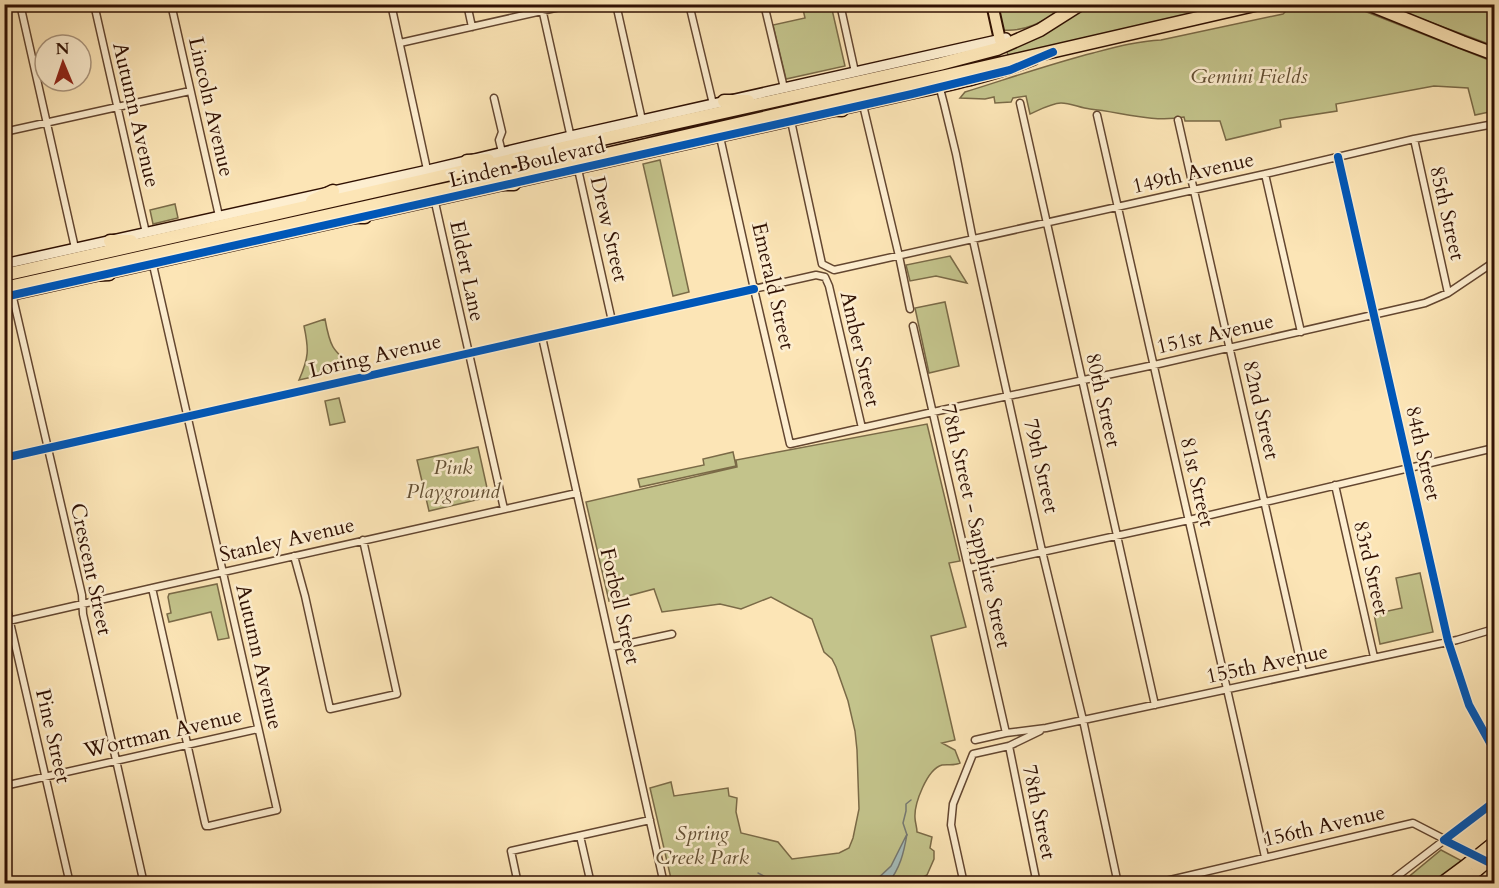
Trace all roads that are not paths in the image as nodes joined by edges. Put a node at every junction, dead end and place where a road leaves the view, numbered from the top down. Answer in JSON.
{"nodes":[{"id":1,"x":20,"y":4,"type":"edge"},
{"id":2,"x":94,"y":4,"type":"edge"},
{"id":3,"x":171,"y":4,"type":"edge"},
{"id":4,"x":391,"y":4,"type":"edge"},
{"id":5,"x":467,"y":4,"type":"edge"},
{"id":6,"x":573,"y":4,"type":"edge"},
{"id":7,"x":616,"y":4,"type":"edge"},
{"id":8,"x":689,"y":4,"type":"edge"},
{"id":9,"x":764,"y":4,"type":"edge"},
{"id":10,"x":840,"y":4,"type":"edge"},
{"id":11,"x":992,"y":4,"type":"edge"},
{"id":12,"x":1081,"y":4,"type":"edge"},
{"id":13,"x":1259,"y":4,"type":"edge"},
{"id":14,"x":1368,"y":4,"type":"edge"},
{"id":15,"x":542,"y":8,"type":"edge"},
{"id":16,"x":472,"y":27,"type":"junction"},
{"id":17,"x":400,"y":43,"type":"junction"},
{"id":18,"x":1001,"y":43,"type":"junction"},
{"id":19,"x":1494,"y":54,"type":"edge"},
{"id":20,"x":855,"y":72,"type":"junction"},
{"id":21,"x":934,"y":72,"type":"junction"},
{"id":22,"x":784,"y":88,"type":"junction"},
{"id":23,"x":190,"y":91,"type":"junction"},
{"id":24,"x":494,"y":98,"type":"dead end"},
{"id":25,"x":776,"y":100,"type":"junction"},
{"id":26,"x":719,"y":103,"type":"junction"},
{"id":27,"x":1020,"y":103,"type":"dead end"},
{"id":28,"x":863,"y":105,"type":"junction"},
{"id":29,"x":118,"y":107,"type":"junction"},
{"id":30,"x":799,"y":109,"type":"junction"},
{"id":31,"x":842,"y":110,"type":"junction"},
{"id":32,"x":1097,"y":115,"type":"dead end"},
{"id":33,"x":642,"y":120,"type":"junction"},
{"id":34,"x":1178,"y":120,"type":"dead end"},
{"id":35,"x":791,"y":121,"type":"junction"},
{"id":36,"x":47,"y":123,"type":"junction"},
{"id":37,"x":1494,"y":124,"type":"edge"},
{"id":38,"x":4,"y":132,"type":"edge"},
{"id":39,"x":717,"y":133,"type":"junction"},
{"id":40,"x":1414,"y":139,"type":"junction"},
{"id":41,"x":572,"y":141,"type":"junction"},
{"id":42,"x":670,"y":148,"type":"joint"},
{"id":43,"x":506,"y":156,"type":"junction"},
{"id":44,"x":1338,"y":157,"type":"junction"},
{"id":45,"x":467,"y":160,"type":"joint"},
{"id":46,"x":577,"y":165,"type":"junction"},
{"id":47,"x":1265,"y":174,"type":"junction"},
{"id":48,"x":470,"y":183,"type":"junction"},
{"id":49,"x":514,"y":184,"type":"junction"},
{"id":50,"x":431,"y":186,"type":"junction"},
{"id":51,"x":1194,"y":190,"type":"junction"},
{"id":52,"x":333,"y":191,"type":"junction"},
{"id":53,"x":1118,"y":207,"type":"junction"},
{"id":54,"x":295,"y":210,"type":"junction"},
{"id":55,"x":219,"y":216,"type":"junction"},
{"id":56,"x":319,"y":217,"type":"junction"},
{"id":57,"x":365,"y":217,"type":"junction"},
{"id":58,"x":1046,"y":223,"type":"junction"},
{"id":59,"x":150,"y":237,"type":"junction"},
{"id":60,"x":224,"y":238,"type":"junction"},
{"id":61,"x":973,"y":240,"type":"junction"},
{"id":62,"x":110,"y":241,"type":"joint"},
{"id":63,"x":75,"y":248,"type":"junction"},
{"id":64,"x":196,"y":255,"type":"junction"},
{"id":65,"x":899,"y":256,"type":"junction"},
{"id":66,"x":1494,"y":262,"type":"edge"},
{"id":67,"x":153,"y":265,"type":"junction"},
{"id":68,"x":109,"y":274,"type":"junction"},
{"id":69,"x":60,"y":275,"type":"junction"},
{"id":70,"x":825,"y":277,"type":"joint"},
{"id":71,"x":6,"y":278,"type":"edge"},
{"id":72,"x":754,"y":289,"type":"junction"},
{"id":73,"x":1448,"y":294,"type":"junction"},
{"id":74,"x":910,"y":309,"type":"dead end"},
{"id":75,"x":1374,"y":315,"type":"junction"},
{"id":76,"x":612,"y":321,"type":"junction"},
{"id":77,"x":914,"y":326,"type":"dead end"},
{"id":78,"x":1301,"y":332,"type":"junction"},
{"id":79,"x":542,"y":337,"type":"junction"},
{"id":80,"x":1229,"y":348,"type":"junction"},
{"id":81,"x":468,"y":353,"type":"junction"},
{"id":82,"x":1154,"y":365,"type":"junction"},
{"id":83,"x":1082,"y":380,"type":"junction"},
{"id":84,"x":1008,"y":396,"type":"junction"},
{"id":85,"x":933,"y":412,"type":"junction"},
{"id":86,"x":187,"y":417,"type":"junction"},
{"id":87,"x":862,"y":428,"type":"junction"},
{"id":88,"x":48,"y":448,"type":"junction"},
{"id":89,"x":1494,"y":448,"type":"edge"},
{"id":90,"x":4,"y":458,"type":"edge"},
{"id":91,"x":1408,"y":468,"type":"junction"},
{"id":92,"x":1335,"y":485,"type":"junction"},
{"id":93,"x":578,"y":493,"type":"junction"},
{"id":94,"x":1265,"y":502,"type":"junction"},
{"id":95,"x":504,"y":509,"type":"junction"},
{"id":96,"x":1189,"y":520,"type":"junction"},
{"id":97,"x":1117,"y":536,"type":"junction"},
{"id":98,"x":363,"y":540,"type":"junction"},
{"id":99,"x":1042,"y":551,"type":"junction"},
{"id":100,"x":294,"y":556,"type":"junction"},
{"id":101,"x":969,"y":568,"type":"junction"},
{"id":102,"x":223,"y":572,"type":"junction"},
{"id":103,"x":152,"y":588,"type":"junction"},
{"id":104,"x":4,"y":596,"type":"edge"},
{"id":105,"x":82,"y":604,"type":"junction"},
{"id":106,"x":7,"y":622,"type":"edge"},
{"id":107,"x":1494,"y":629,"type":"edge"},
{"id":108,"x":672,"y":634,"type":"dead end"},
{"id":109,"x":1448,"y":641,"type":"junction"},
{"id":110,"x":612,"y":648,"type":"junction"},
{"id":111,"x":1374,"y":657,"type":"junction"},
{"id":112,"x":1303,"y":673,"type":"junction"},
{"id":113,"x":1227,"y":689,"type":"junction"},
{"id":114,"x":1155,"y":705,"type":"junction"},
{"id":115,"x":1083,"y":720,"type":"junction"},
{"id":116,"x":1046,"y":728,"type":"junction"},
{"id":117,"x":258,"y":729,"type":"junction"},
{"id":118,"x":1006,"y":734,"type":"junction"},
{"id":119,"x":975,"y":740,"type":"dead end"},
{"id":120,"x":187,"y":745,"type":"junction"},
{"id":121,"x":1009,"y":746,"type":"junction"},
{"id":122,"x":1494,"y":750,"type":"edge"},
{"id":123,"x":116,"y":760,"type":"junction"},
{"id":124,"x":46,"y":777,"type":"junction"},
{"id":125,"x":4,"y":786,"type":"edge"},
{"id":126,"x":1494,"y":802,"type":"edge"},
{"id":127,"x":650,"y":820,"type":"junction"},
{"id":128,"x":580,"y":836,"type":"junction"},
{"id":129,"x":1444,"y":840,"type":"junction"},
{"id":130,"x":1494,"y":843,"type":"edge"},
{"id":131,"x":1494,"y":856,"type":"edge"},
{"id":132,"x":1265,"y":857,"type":"junction"},
{"id":133,"x":1473,"y":866,"type":"junction"},
{"id":134,"x":1494,"y":866,"type":"edge"},
{"id":135,"x":1188,"y":875,"type":"junction"},
{"id":136,"x":70,"y":884,"type":"edge"},
{"id":137,"x":144,"y":884,"type":"edge"},
{"id":138,"x":518,"y":884,"type":"edge"},
{"id":139,"x":591,"y":884,"type":"edge"},
{"id":140,"x":664,"y":884,"type":"edge"},
{"id":141,"x":964,"y":884,"type":"edge"},
{"id":142,"x":1038,"y":884,"type":"edge"},
{"id":143,"x":1118,"y":884,"type":"edge"},
{"id":144,"x":1153,"y":884,"type":"edge"},
{"id":145,"x":1190,"y":884,"type":"edge"},
{"id":146,"x":1387,"y":884,"type":"edge"},
{"id":147,"x":1441,"y":884,"type":"edge"},
{"id":148,"x":1459,"y":884,"type":"edge"}],
"edges":[{"from":1,"to":36,"type":"street"},
{"from":2,"to":29,"type":"street","name":"Autumn Avenue"},
{"from":3,"to":23,"type":"street","name":"Lincoln Avenue"},
{"from":4,"to":17,"type":"street","name":"Eldert Lane"},
{"from":5,"to":16,"type":"street"},
{"from":6,"to":15,"type":"street"},
{"from":7,"to":33,"type":"street"},
{"from":8,"to":26,"type":"street"},
{"from":9,"to":22,"type":"street"},
{"from":10,"to":20,"type":"street"},
{"from":11,"to":18,"type":"main road"},
{"from":12,"to":18,"type":"highway","name":"Linden Boulevard"},
{"from":13,"to":21,"type":"highway","name":"Linden Boulevard"},
{"from":14,"to":19,"type":"highway"},
{"from":15,"to":16,"type":"street"},
{"from":15,"to":41,"type":"street","name":"Drew Street"},
{"from":16,"to":17,"type":"street"},
{"from":17,"to":50,"type":"street","name":"Eldert Lane"},
{"from":18,"to":21,"type":"highway","name":"Linden Boulevard"},
{"from":20,"to":21,"type":"street","name":"Linden Boulevard"},
{"from":20,"to":22,"type":"street","name":"Linden Boulevard"},
{"from":21,"to":25,"type":"highway","name":"Linden Boulevard"},
{"from":21,"to":28,"type":"street","name":"Linden Boulevard"},
{"from":21,"to":30,"type":"highway","name":"Linden Boulevard"},
{"from":21,"to":61,"type":"street","name":"79th Street"},
{"from":22,"to":26,"type":"street","name":"Linden Boulevard"},
{"from":23,"to":29,"type":"street"},
{"from":23,"to":55,"type":"street","name":"Lincoln Avenue"},
{"from":24,"to":43,"type":"street"},
{"from":25,"to":26,"type":"highway"},
{"from":25,"to":41,"type":"highway","name":"Linden Boulevard"},
{"from":26,"to":33,"type":"street","name":"Linden Boulevard"},
{"from":27,"to":58,"type":"street","name":"80th Street"},
{"from":28,"to":31,"type":"street","name":"Linden Boulevard"},
{"from":28,"to":65,"type":"street"},
{"from":29,"to":36,"type":"street"},
{"from":29,"to":59,"type":"street","name":"Autumn Avenue"},
{"from":30,"to":31,"type":"highway"},
{"from":30,"to":39,"type":"highway","name":"Linden Boulevard"},
{"from":31,"to":35,"type":"street","name":"Linden Boulevard"},
{"from":32,"to":53,"type":"street","name":"81st Street"},
{"from":33,"to":41,"type":"street","name":"Linden Boulevard"},
{"from":34,"to":51,"type":"street","name":"82nd Street"},
{"from":35,"to":39,"type":"street","name":"Linden Boulevard"},
{"from":35,"to":65,"type":"street","name":"Amber Street"},
{"from":36,"to":38,"type":"street"},
{"from":36,"to":63,"type":"street"},
{"from":37,"to":40,"type":"street","name":"149th Avenue"},
{"from":39,"to":42,"type":"highway"},
{"from":39,"to":46,"type":"highway","name":"Linden Boulevard"},
{"from":39,"to":72,"type":"street","name":"Emerald Street"},
{"from":40,"to":44,"type":"street","name":"149th Avenue"},
{"from":40,"to":73,"type":"street","name":"85th Street"},
{"from":41,"to":43,"type":"highway","name":"Linden Boulevard"},
{"from":41,"to":46,"type":"street","name":"Drew Street"},
{"from":42,"to":46,"type":"street","name":"Linden Boulevard"},
{"from":43,"to":45,"type":"highway"},
{"from":43,"to":50,"type":"highway","name":"Linden Boulevard"},
{"from":44,"to":47,"type":"street","name":"149th Avenue"},
{"from":44,"to":75,"type":"street","name":"84th Street"},
{"from":45,"to":50,"type":"street","name":"Linden Boulevard"},
{"from":46,"to":48,"type":"highway","name":"Linden Boulevard"},
{"from":46,"to":49,"type":"street","name":"Linden Boulevard"},
{"from":46,"to":76,"type":"street","name":"Drew Street"},
{"from":47,"to":51,"type":"street","name":"149th Avenue"},
{"from":47,"to":78,"type":"street"},
{"from":48,"to":49,"type":"highway"},
{"from":48,"to":50,"type":"highway","name":"Linden Boulevard"},
{"from":49,"to":50,"type":"street","name":"Linden Boulevard"},
{"from":50,"to":52,"type":"street","name":"Linden Boulevard"},
{"from":50,"to":54,"type":"highway","name":"Linden Boulevard"},
{"from":50,"to":56,"type":"highway","name":"Linden Boulevard"},
{"from":50,"to":57,"type":"street","name":"Linden Boulevard"},
{"from":50,"to":81,"type":"street","name":"Eldert Lane"},
{"from":51,"to":53,"type":"street","name":"149th Avenue"},
{"from":51,"to":80,"type":"street","name":"82nd Street"},
{"from":52,"to":54,"type":"highway"},
{"from":52,"to":55,"type":"street","name":"Linden Boulevard"},
{"from":53,"to":58,"type":"street","name":"149th Avenue"},
{"from":53,"to":82,"type":"street","name":"81st Street"},
{"from":54,"to":59,"type":"highway","name":"Linden Boulevard"},
{"from":55,"to":59,"type":"street","name":"Linden Boulevard"},
{"from":56,"to":57,"type":"highway"},
{"from":56,"to":60,"type":"highway","name":"Linden Boulevard"},
{"from":57,"to":64,"type":"street","name":"Linden Boulevard"},
{"from":58,"to":61,"type":"street","name":"149th Avenue"},
{"from":58,"to":83,"type":"street","name":"80th Street"},
{"from":59,"to":62,"type":"highway"},
{"from":59,"to":71,"type":"highway","name":"Linden Boulevard"},
{"from":60,"to":64,"type":"highway"},
{"from":60,"to":69,"type":"highway","name":"Linden Boulevard"},
{"from":61,"to":65,"type":"street","name":"149th Avenue"},
{"from":61,"to":84,"type":"street","name":"79th Street"},
{"from":62,"to":63,"type":"street"},
{"from":63,"to":71,"type":"street"},
{"from":64,"to":67,"type":"street","name":"Linden Boulevard"},
{"from":65,"to":74,"type":"street"},
{"from":66,"to":73,"type":"street","name":"151st Avenue"},
{"from":67,"to":68,"type":"street","name":"Linden Boulevard"},
{"from":67,"to":86,"type":"street","name":"Autumn Avenue"},
{"from":68,"to":69,"type":"highway"},
{"from":68,"to":71,"type":"street","name":"Linden Boulevard"},
{"from":69,"to":71,"type":"highway","name":"Linden Boulevard"},
{"from":70,"to":72,"type":"street","name":"Loring Avenue"},
{"from":70,"to":87,"type":"street","name":"Amber Street"},
{"from":71,"to":88,"type":"street","name":"Crescent Street"},
{"from":72,"to":76,"type":"street","name":"Loring Avenue"},
{"from":72,"to":87,"type":"street","name":"Emerald Street"},
{"from":73,"to":75,"type":"street","name":"151st Avenue"},
{"from":75,"to":78,"type":"street","name":"151st Avenue"},
{"from":75,"to":91,"type":"street","name":"84th Street"},
{"from":76,"to":79,"type":"street","name":"Loring Avenue"},
{"from":77,"to":85,"type":"street","name":"78th Street - Sapphire Street"},
{"from":78,"to":80,"type":"street","name":"151st Avenue"},
{"from":79,"to":81,"type":"street","name":"Loring Avenue"},
{"from":79,"to":93,"type":"street","name":"Forbell Street"},
{"from":80,"to":82,"type":"street","name":"151st Avenue"},
{"from":80,"to":94,"type":"street","name":"82nd Street"},
{"from":81,"to":86,"type":"street","name":"Loring Avenue"},
{"from":81,"to":95,"type":"street","name":"Eldert Lane"},
{"from":82,"to":83,"type":"street","name":"151st Avenue"},
{"from":82,"to":96,"type":"street","name":"81st Street"},
{"from":83,"to":84,"type":"street","name":"151st Avenue"},
{"from":83,"to":97,"type":"street","name":"80th Street"},
{"from":84,"to":85,"type":"street","name":"151st Avenue"},
{"from":84,"to":99,"type":"street","name":"79th Street"},
{"from":85,"to":87,"type":"street"},
{"from":85,"to":101,"type":"street","name":"78th Street - Sapphire Street"},
{"from":86,"to":88,"type":"street","name":"Loring Avenue"},
{"from":86,"to":102,"type":"street","name":"Autumn Avenue"},
{"from":88,"to":90,"type":"street","name":"Loring Avenue"},
{"from":88,"to":105,"type":"street","name":"Crescent Street"},
{"from":89,"to":91,"type":"street"},
{"from":91,"to":92,"type":"street"},
{"from":91,"to":109,"type":"street","name":"84th Street"},
{"from":92,"to":94,"type":"street"},
{"from":92,"to":111,"type":"street","name":"83rd Street"},
{"from":93,"to":95,"type":"street","name":"Stanley Avenue"},
{"from":93,"to":110,"type":"street","name":"Forbell Street"},
{"from":94,"to":96,"type":"street"},
{"from":94,"to":112,"type":"street","name":"82nd Street"},
{"from":95,"to":98,"type":"street","name":"Stanley Avenue"},
{"from":96,"to":97,"type":"street"},
{"from":96,"to":113,"type":"street","name":"81st Street"},
{"from":97,"to":99,"type":"street"},
{"from":97,"to":114,"type":"street","name":"80th Street"},
{"from":98,"to":100,"type":"street","name":"Stanley Avenue"},
{"from":98,"to":100,"type":"street"},
{"from":99,"to":101,"type":"street"},
{"from":99,"to":115,"type":"street","name":"79th Street"},
{"from":100,"to":102,"type":"street","name":"Stanley Avenue"},
{"from":101,"to":118,"type":"street","name":"78th Street - Sapphire Street"},
{"from":102,"to":103,"type":"street","name":"Stanley Avenue"},
{"from":102,"to":117,"type":"street","name":"Autumn Avenue"},
{"from":103,"to":105,"type":"street","name":"Stanley Avenue"},
{"from":103,"to":120,"type":"street"},
{"from":104,"to":106,"type":"street","name":"Pine Street"},
{"from":105,"to":106,"type":"street","name":"Stanley Avenue"},
{"from":105,"to":123,"type":"street","name":"Crescent Street"},
{"from":106,"to":124,"type":"street","name":"Pine Street"},
{"from":107,"to":109,"type":"street","name":"155th Avenue"},
{"from":108,"to":110,"type":"street"},
{"from":109,"to":111,"type":"street","name":"155th Avenue"},
{"from":109,"to":122,"type":"street","name":"84th Street"},
{"from":110,"to":127,"type":"street","name":"Forbell Street"},
{"from":111,"to":112,"type":"street","name":"155th Avenue"},
{"from":112,"to":113,"type":"street","name":"155th Avenue"},
{"from":113,"to":114,"type":"street","name":"155th Avenue"},
{"from":113,"to":132,"type":"street","name":"81st Street"},
{"from":114,"to":115,"type":"street","name":"155th Avenue"},
{"from":115,"to":116,"type":"street","name":"155th Avenue"},
{"from":115,"to":143,"type":"street","name":"79th Street"},
{"from":116,"to":118,"type":"street","name":"155th Avenue"},
{"from":116,"to":121,"type":"street","name":"155th Avenue"},
{"from":117,"to":120,"type":"street","name":"Wortman Avenue"},
{"from":117,"to":120,"type":"street","name":"Autumn Avenue"},
{"from":118,"to":119,"type":"street","name":"155th Avenue"},
{"from":120,"to":123,"type":"street","name":"Wortman Avenue"},
{"from":121,"to":141,"type":"street","name":"155th Avenue"},
{"from":121,"to":142,"type":"street","name":"78th Street"},
{"from":123,"to":124,"type":"street","name":"Wortman Avenue"},
{"from":123,"to":137,"type":"street","name":"Crescent Street"},
{"from":124,"to":125,"type":"street","name":"Wortman Avenue"},
{"from":124,"to":136,"type":"street","name":"Pine Street"},
{"from":126,"to":129,"type":"street"},
{"from":127,"to":128,"type":"street"},
{"from":127,"to":140,"type":"street","name":"Forbell Street"},
{"from":128,"to":138,"type":"street"},
{"from":128,"to":139,"type":"street"},
{"from":129,"to":132,"type":"street","name":"156th Avenue"},
{"from":129,"to":134,"type":"street","name":"156th Avenue"},
{"from":129,"to":146,"type":"street"},
{"from":130,"to":133,"type":"highway","bridge":true},
{"from":131,"to":133,"type":"highway","bridge":true},
{"from":132,"to":135,"type":"street","name":"156th Avenue"},
{"from":133,"to":147,"type":"highway"},
{"from":133,"to":148,"type":"highway"},
{"from":135,"to":144,"type":"street","name":"156th Avenue"},
{"from":135,"to":145,"type":"street"}]}
